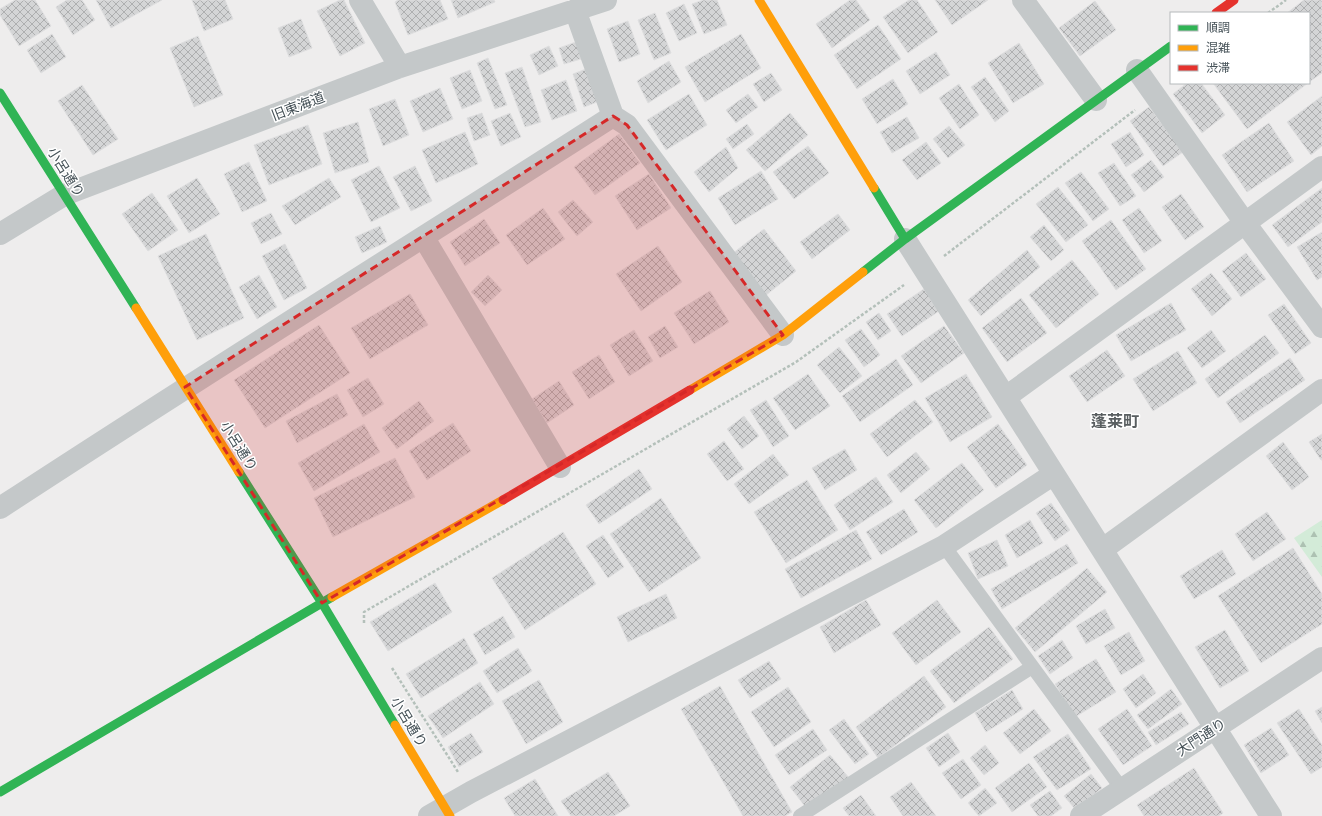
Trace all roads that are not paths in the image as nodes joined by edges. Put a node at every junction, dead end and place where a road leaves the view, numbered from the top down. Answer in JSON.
{"nodes":[{"id":1,"x":360,"y":0,"type":"edge"},
{"id":2,"x":606,"y":0,"type":"edge"},
{"id":3,"x":759,"y":0,"type":"edge"},
{"id":4,"x":1023,"y":0,"type":"edge"},
{"id":5,"x":1234,"y":0,"type":"edge"},
{"id":6,"x":575,"y":10,"type":"junction"},
{"id":7,"x":1217,"y":12,"type":"edge"},
{"id":8,"x":1170,"y":47,"type":"edge"},
{"id":9,"x":400,"y":67,"type":"junction"},
{"id":10,"x":1137,"y":70,"type":"junction"},
{"id":11,"x":0,"y":94,"type":"edge"},
{"id":12,"x":1096,"y":100,"type":"junction"},
{"id":13,"x":613,"y":116,"type":"junction"},
{"id":14,"x":1322,"y":167,"type":"edge"},
{"id":15,"x":64,"y":195,"type":"junction"},
{"id":16,"x":1245,"y":223,"type":"junction"},
{"id":17,"x":0,"y":234,"type":"edge"},
{"id":18,"x":424,"y":238,"type":"junction"},
{"id":19,"x":904,"y":239,"type":"junction"},
{"id":20,"x":1322,"y":327,"type":"edge"},
{"id":21,"x":783,"y":335,"type":"junction"},
{"id":22,"x":185,"y":387,"type":"junction"},
{"id":23,"x":1322,"y":390,"type":"edge"},
{"id":24,"x":1006,"y":397,"type":"junction"},
{"id":25,"x":560,"y":467,"type":"junction"},
{"id":26,"x":1054,"y":474,"type":"junction"},
{"id":27,"x":0,"y":508,"type":"edge"},
{"id":28,"x":944,"y":546,"type":"junction"},
{"id":29,"x":1103,"y":548,"type":"junction"},
{"id":30,"x":322,"y":604,"type":"junction"},
{"id":31,"x":1322,"y":658,"type":"edge"},
{"id":32,"x":1032,"y":667,"type":"junction"},
{"id":33,"x":1215,"y":728,"type":"junction"},
{"id":34,"x":1122,"y":789,"type":"junction"},
{"id":35,"x":0,"y":792,"type":"edge"},
{"id":36,"x":441,"y":813,"type":"edge"},
{"id":37,"x":800,"y":816,"type":"edge"},
{"id":38,"x":1081,"y":816,"type":"edge"},
{"id":39,"x":1271,"y":816,"type":"edge"}],
"edges":[{"from":1,"to":9,"type":"street"},
{"from":2,"to":6,"type":"street","name":"旧東海道"},
{"from":3,"to":19,"type":"street"},
{"from":4,"to":12,"type":"street"},
{"from":5,"to":7,"type":"street"},
{"from":6,"to":9,"type":"street","name":"旧東海道"},
{"from":6,"to":13,"type":"street"},
{"from":8,"to":10,"type":"street"},
{"from":9,"to":15,"type":"street","name":"旧東海道"},
{"from":10,"to":12,"type":"street"},
{"from":10,"to":16,"type":"street"},
{"from":11,"to":15,"type":"street","name":"小呂通り"},
{"from":12,"to":19,"type":"street"},
{"from":13,"to":18,"type":"street"},
{"from":13,"to":21,"type":"street"},
{"from":14,"to":16,"type":"street"},
{"from":15,"to":17,"type":"street","name":"旧東海道"},
{"from":15,"to":22,"type":"street","name":"小呂通り"},
{"from":16,"to":20,"type":"street"},
{"from":16,"to":24,"type":"street"},
{"from":18,"to":22,"type":"street"},
{"from":18,"to":25,"type":"street"},
{"from":19,"to":21,"type":"street"},
{"from":19,"to":24,"type":"street"},
{"from":21,"to":25,"type":"street"},
{"from":22,"to":27,"type":"street"},
{"from":22,"to":30,"type":"street","name":"小呂通り"},
{"from":23,"to":29,"type":"street"},
{"from":24,"to":26,"type":"street"},
{"from":25,"to":30,"type":"street"},
{"from":26,"to":28,"type":"street"},
{"from":26,"to":29,"type":"street"},
{"from":28,"to":32,"type":"lane"},
{"from":28,"to":36,"type":"street"},
{"from":29,"to":33,"type":"street"},
{"from":30,"to":35,"type":"street"},
{"from":30,"to":36,"type":"street","name":"小呂通り"},
{"from":31,"to":33,"type":"street","name":"大門通り"},
{"from":32,"to":34,"type":"lane"},
{"from":32,"to":37,"type":"lane"},
{"from":33,"to":34,"type":"street","name":"大門通り"},
{"from":33,"to":39,"type":"street"},
{"from":34,"to":38,"type":"street","name":"大門通り"}]}
